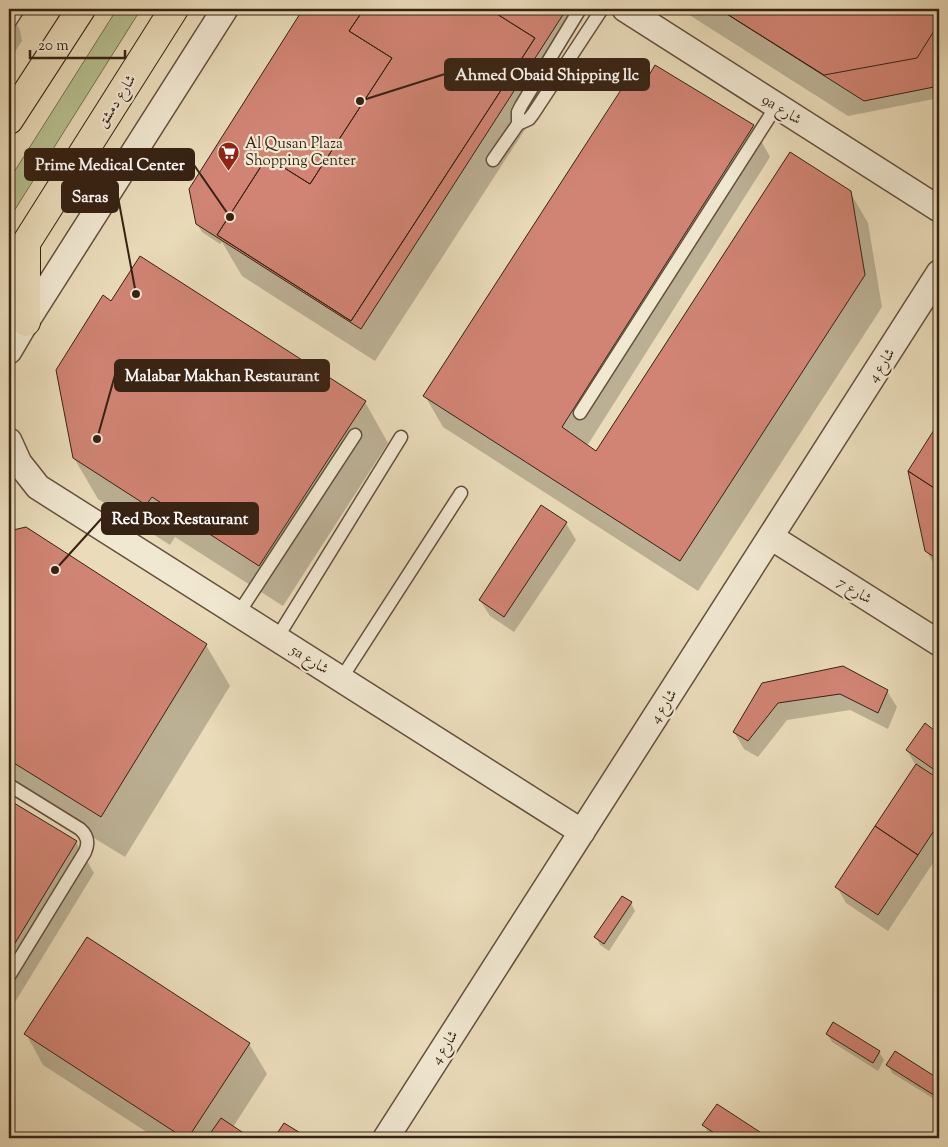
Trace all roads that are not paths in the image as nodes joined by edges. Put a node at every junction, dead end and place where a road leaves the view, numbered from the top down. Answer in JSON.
{"nodes":[{"id":1,"x":18,"y":9,"type":"edge"},
{"id":2,"x":81,"y":9,"type":"edge"},
{"id":3,"x":174,"y":9,"type":"edge"},
{"id":4,"x":224,"y":9,"type":"edge"},
{"id":5,"x":580,"y":9,"type":"edge"},
{"id":6,"x":602,"y":9,"type":"edge"},
{"id":7,"x":625,"y":9,"type":"edge"},
{"id":8,"x":9,"y":23,"type":"edge"},
{"id":9,"x":777,"y":105,"type":"junction"},
{"id":10,"x":9,"y":120,"type":"edge"},
{"id":11,"x":518,"y":124,"type":"junction"},
{"id":12,"x":492,"y":160,"type":"dead end"},
{"id":13,"x":939,"y":208,"type":"edge"},
{"id":14,"x":26,"y":243,"type":"junction"},
{"id":15,"x":9,"y":270,"type":"edge"},
{"id":16,"x":939,"y":273,"type":"edge"},
{"id":17,"x":26,"y":322,"type":"junction"},
{"id":18,"x":9,"y":350,"type":"edge"},
{"id":19,"x":580,"y":413,"type":"dead end"},
{"id":20,"x":355,"y":435,"type":"dead end"},
{"id":21,"x":401,"y":437,"type":"dead end"},
{"id":22,"x":9,"y":441,"type":"edge"},
{"id":23,"x":9,"y":482,"type":"edge"},
{"id":24,"x":38,"y":487,"type":"junction"},
{"id":25,"x":461,"y":493,"type":"dead end"},
{"id":26,"x":771,"y":537,"type":"junction"},
{"id":27,"x":238,"y":614,"type":"junction"},
{"id":28,"x":276,"y":638,"type":"junction"},
{"id":29,"x":939,"y":643,"type":"edge"},
{"id":30,"x":341,"y":679,"type":"junction"},
{"id":31,"x":9,"y":785,"type":"edge"},
{"id":32,"x":582,"y":832,"type":"junction"},
{"id":33,"x":9,"y":976,"type":"edge"},
{"id":34,"x":386,"y":1138,"type":"edge"}],
"edges":[{"from":1,"to":8,"type":"lane"},
{"from":2,"to":10,"type":"main road"},
{"from":3,"to":14,"type":"main road","name":"شارع دمشق"},
{"from":4,"to":17,"type":"street"},
{"from":5,"to":11,"type":"lane"},
{"from":6,"to":11,"type":"lane"},
{"from":7,"to":9,"type":"street","name":"9a شارع"},
{"from":9,"to":13,"type":"street","name":"9a شارع"},
{"from":9,"to":19,"type":"lane"},
{"from":11,"to":12,"type":"lane"},
{"from":14,"to":15,"type":"main road","name":"شارع دمشق"},
{"from":14,"to":17,"type":"main road"},
{"from":16,"to":26,"type":"street","name":"شارع 4"},
{"from":17,"to":18,"type":"street"},
{"from":20,"to":27,"type":"lane"},
{"from":21,"to":28,"type":"lane"},
{"from":22,"to":24,"type":"street","name":"5a شارع"},
{"from":23,"to":24,"type":"street","name":"5a شارع"},
{"from":24,"to":27,"type":"street","name":"5a شارع"},
{"from":25,"to":30,"type":"lane"},
{"from":26,"to":29,"type":"street","name":"شارع 7"},
{"from":26,"to":32,"type":"street","name":"شارع 4"},
{"from":27,"to":28,"type":"street","name":"5a شارع"},
{"from":28,"to":30,"type":"street","name":"5a شارع"},
{"from":30,"to":32,"type":"street","name":"5a شارع"},
{"from":31,"to":33,"type":"lane"},
{"from":32,"to":34,"type":"street","name":"شارع 4"}]}
